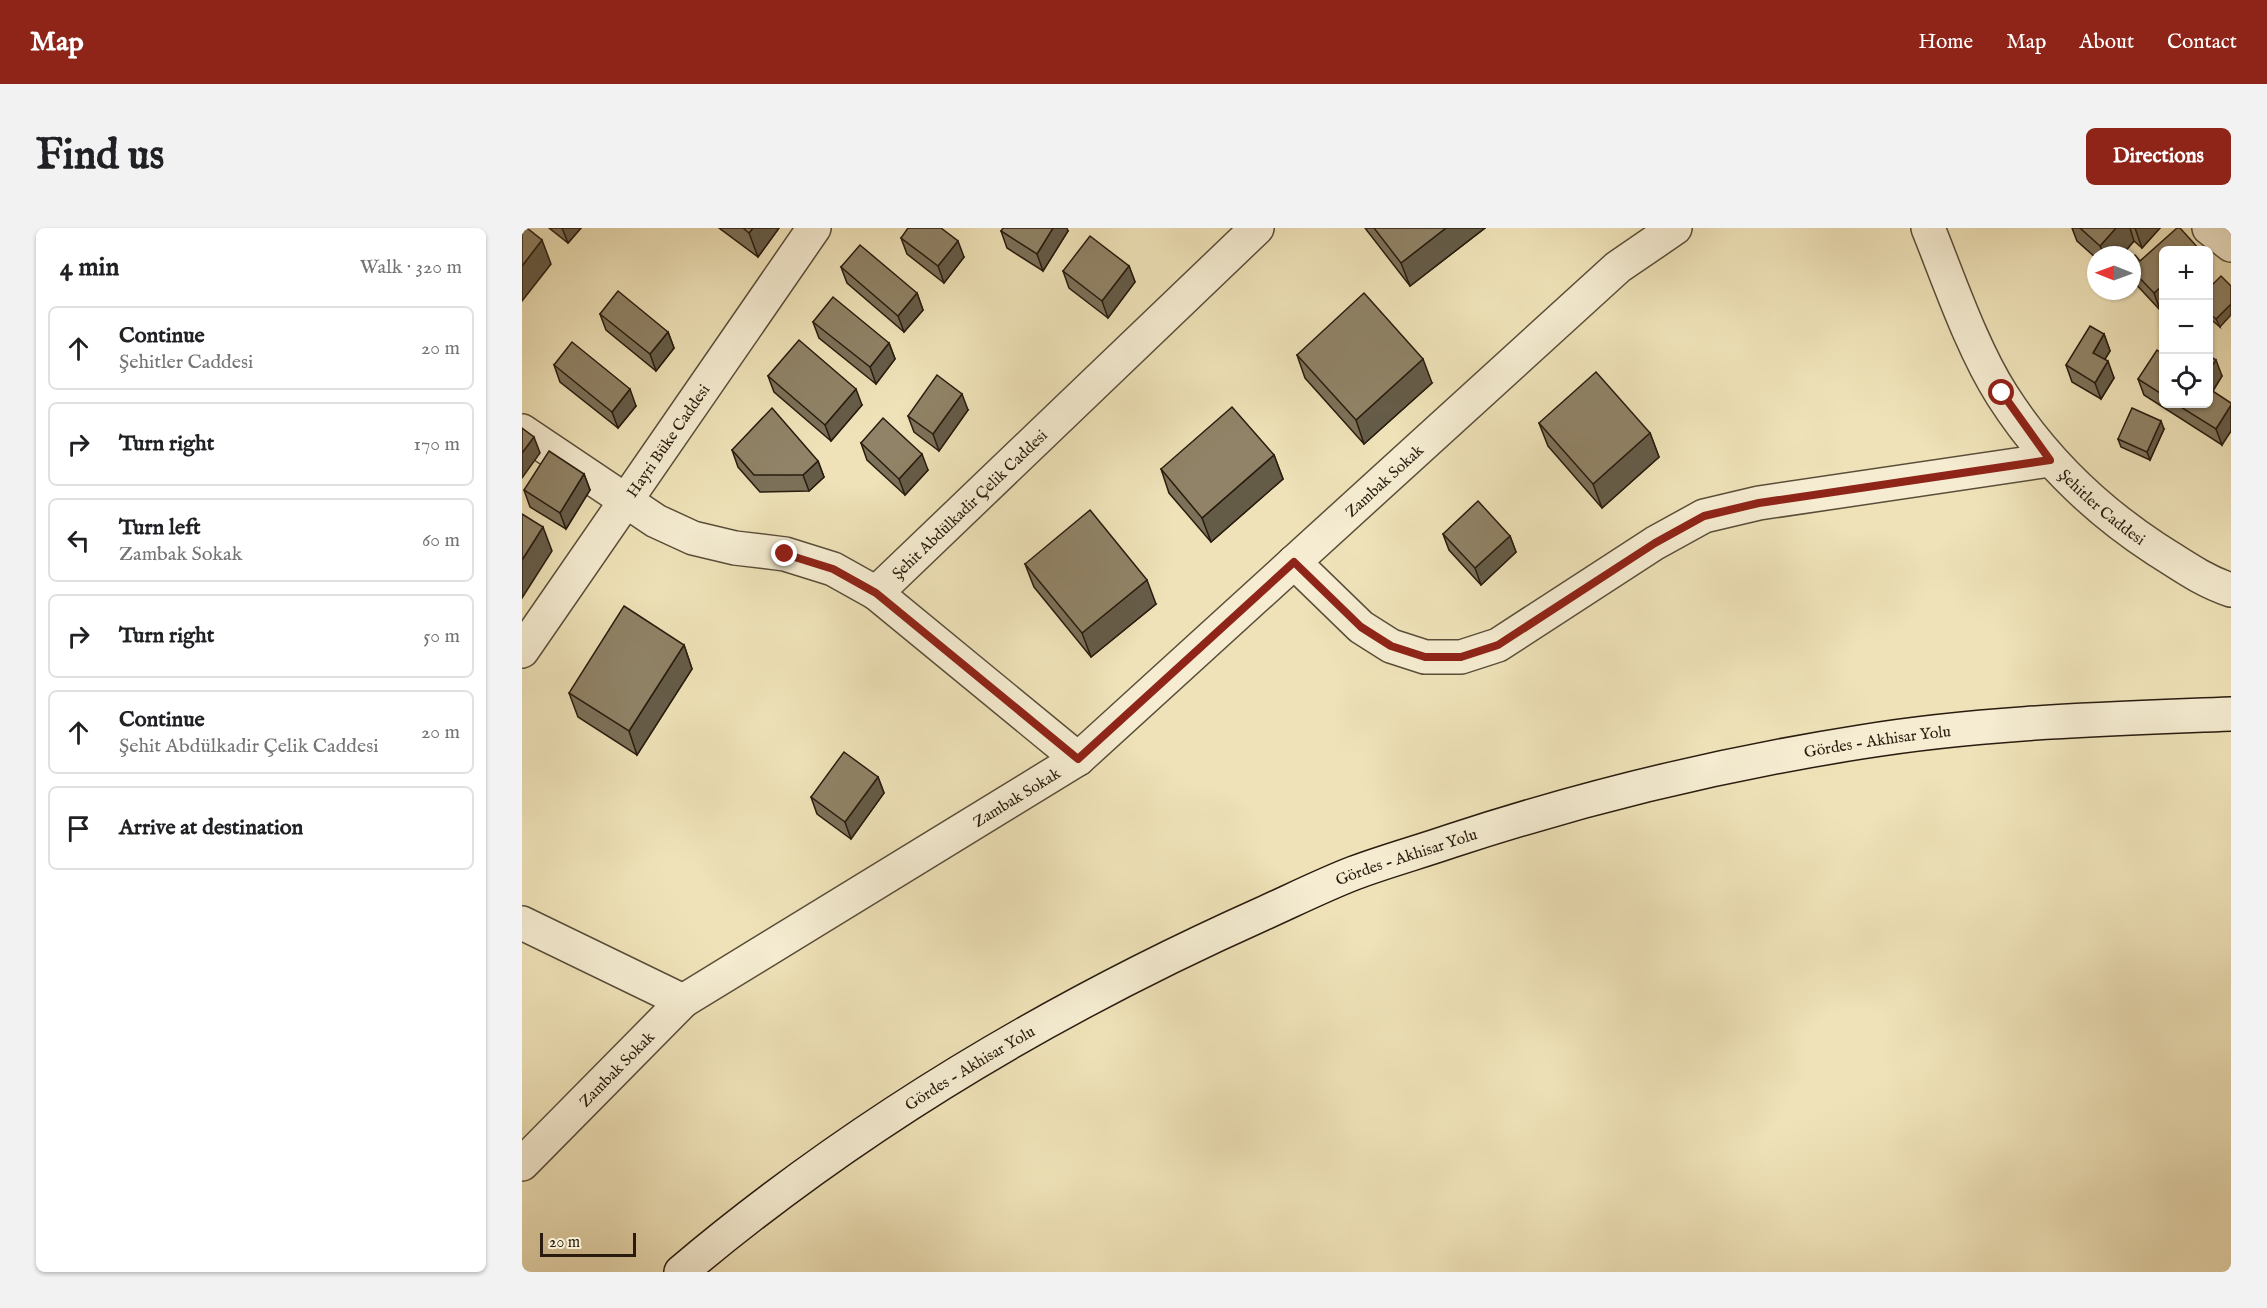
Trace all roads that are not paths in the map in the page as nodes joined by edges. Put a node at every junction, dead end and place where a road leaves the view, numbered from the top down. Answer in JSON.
{"nodes":[{"id":1,"x":814,"y":228,"type":"edge"},
{"id":2,"x":1257,"y":228,"type":"edge"},
{"id":3,"x":1675,"y":228,"type":"edge"},
{"id":4,"x":1928,"y":228,"type":"edge"},
{"id":5,"x":2208,"y":228,"type":"edge"},
{"id":6,"x":2231,"y":245,"type":"edge"},
{"id":7,"x":522,"y":431,"type":"edge"},
{"id":8,"x":2050,"y":460,"type":"junction"},
{"id":9,"x":625,"y":501,"type":"junction"},
{"id":10,"x":1294,"y":562,"type":"junction"},
{"id":11,"x":2231,"y":590,"type":"edge"},
{"id":12,"x":876,"y":593,"type":"junction"},
{"id":13,"x":522,"y":651,"type":"edge"},
{"id":14,"x":2231,"y":714,"type":"edge"},
{"id":15,"x":1078,"y":759,"type":"junction"},
{"id":16,"x":522,"y":923,"type":"edge"},
{"id":17,"x":683,"y":1001,"type":"junction"},
{"id":18,"x":522,"y":1164,"type":"edge"},
{"id":19,"x":681,"y":1272,"type":"edge"}],
"edges":[{"from":1,"to":9,"type":"street","name":"Hayri Büke Caddesi"},
{"from":2,"to":12,"type":"street","name":"Şehit Abdülkadir Çelik Caddesi"},
{"from":3,"to":10,"type":"street","name":"Zambak Sokak"},
{"from":4,"to":8,"type":"street","name":"Şehitler Caddesi"},
{"from":5,"to":6,"type":"street"},
{"from":7,"to":9,"type":"street","name":"Şehit Abdülkadir Çelik Caddesi"},
{"from":8,"to":10,"type":"street"},
{"from":8,"to":11,"type":"street","name":"Şehitler Caddesi"},
{"from":9,"to":12,"type":"street","name":"Şehit Abdülkadir Çelik Caddesi"},
{"from":9,"to":13,"type":"street","name":"Hayri Büke Caddesi"},
{"from":10,"to":15,"type":"street","name":"Zambak Sokak"},
{"from":12,"to":15,"type":"street"},
{"from":14,"to":19,"type":"street","name":"Gördes - Akhisar Yolu"},
{"from":15,"to":17,"type":"street","name":"Zambak Sokak"},
{"from":16,"to":17,"type":"street"},
{"from":17,"to":18,"type":"street","name":"Zambak Sokak"}]}
